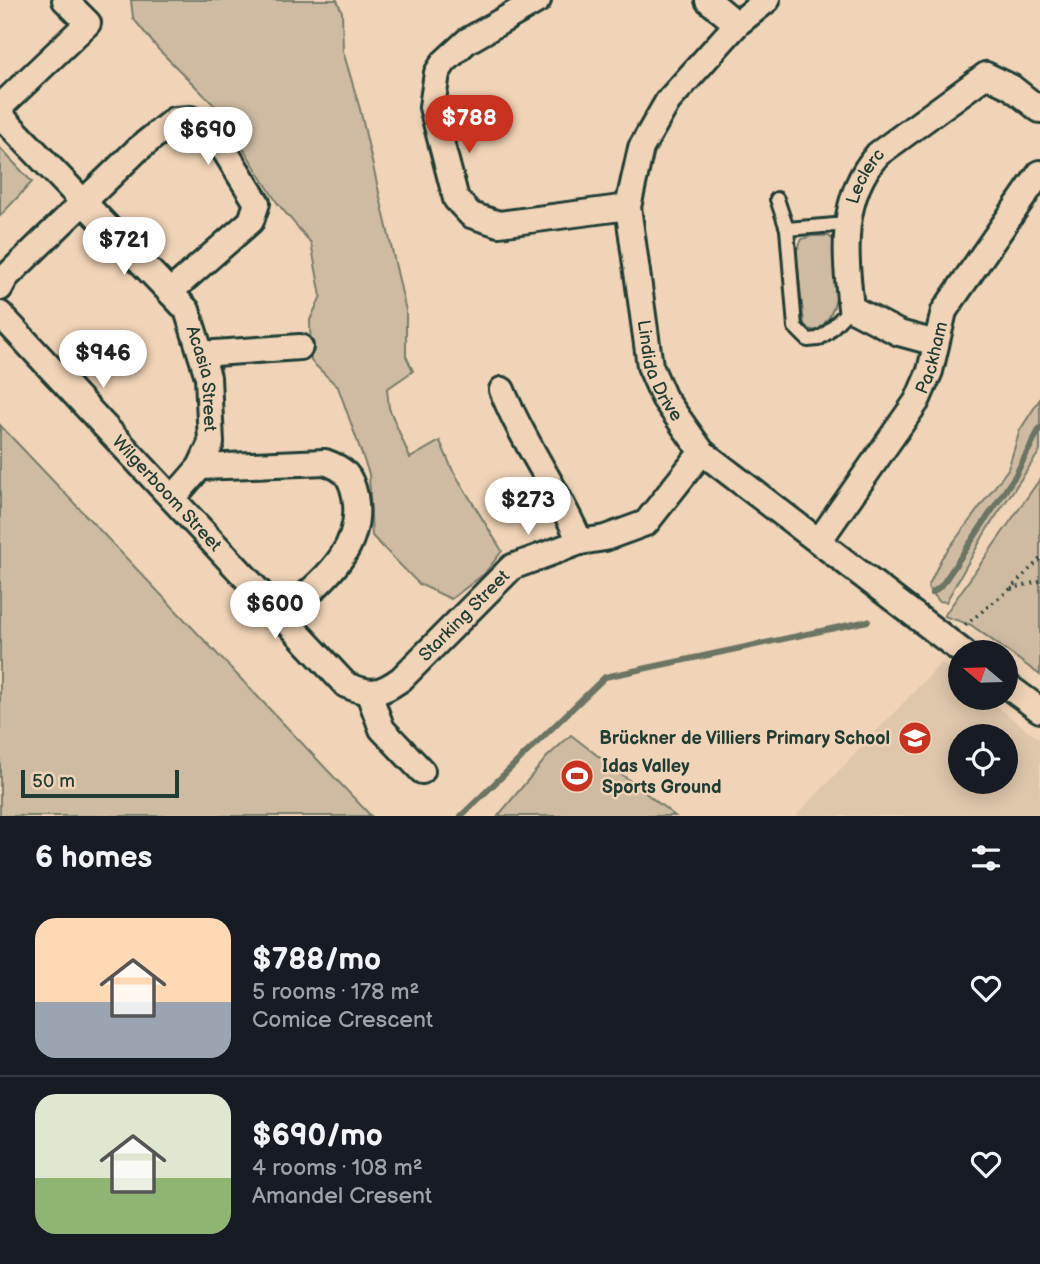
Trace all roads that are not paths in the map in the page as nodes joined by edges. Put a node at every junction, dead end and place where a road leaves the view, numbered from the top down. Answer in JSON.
{"nodes":[{"id":1,"x":65,"y":0,"type":"edge"},
{"id":2,"x":538,"y":0,"type":"edge"},
{"id":3,"x":708,"y":0,"type":"edge"},
{"id":4,"x":767,"y":0,"type":"edge"},
{"id":5,"x":737,"y":24,"type":"junction"},
{"id":6,"x":0,"y":107,"type":"edge"},
{"id":7,"x":1040,"y":110,"type":"edge"},
{"id":8,"x":0,"y":115,"type":"edge"},
{"id":9,"x":1040,"y":173,"type":"edge"},
{"id":10,"x":777,"y":199,"type":"dead end"},
{"id":11,"x":84,"y":202,"type":"junction"},
{"id":12,"x":628,"y":207,"type":"junction"},
{"id":13,"x":847,"y":224,"type":"junction"},
{"id":14,"x":787,"y":229,"type":"junction"},
{"id":15,"x":0,"y":288,"type":"edge"},
{"id":16,"x":170,"y":292,"type":"junction"},
{"id":17,"x":851,"y":308,"type":"junction"},
{"id":18,"x":0,"y":314,"type":"edge"},
{"id":19,"x":936,"y":343,"type":"junction"},
{"id":20,"x":300,"y":347,"type":"dead end"},
{"id":21,"x":201,"y":354,"type":"junction"},
{"id":22,"x":502,"y":390,"type":"dead end"},
{"id":23,"x":702,"y":452,"type":"junction"},
{"id":24,"x":200,"y":467,"type":"junction"},
{"id":25,"x":173,"y":498,"type":"junction"},
{"id":26,"x":819,"y":541,"type":"junction"},
{"id":27,"x":580,"y":542,"type":"junction"},
{"id":28,"x":282,"y":616,"type":"junction"},
{"id":29,"x":956,"y":640,"type":"edge"},
{"id":30,"x":369,"y":694,"type":"junction"},
{"id":31,"x":1018,"y":694,"type":"edge"},
{"id":32,"x":1040,"y":710,"type":"edge"},
{"id":33,"x":422,"y":771,"type":"dead end"}],
"edges":[{"from":1,"to":6,"type":"street"},
{"from":2,"to":12,"type":"street"},
{"from":3,"to":5,"type":"street"},
{"from":4,"to":5,"type":"street","name":"Lindida Drive"},
{"from":5,"to":12,"type":"street","name":"Lindida Drive"},
{"from":7,"to":13,"type":"street","name":"Leclerc"},
{"from":8,"to":11,"type":"street","name":"Acasia Street"},
{"from":9,"to":19,"type":"street","name":"Packham"},
{"from":10,"to":14,"type":"lane"},
{"from":11,"to":15,"type":"street"},
{"from":11,"to":16,"type":"street","name":"Acasia Street"},
{"from":11,"to":16,"type":"street"},
{"from":12,"to":23,"type":"street","name":"Lindida Drive"},
{"from":13,"to":14,"type":"lane"},
{"from":13,"to":17,"type":"street","name":"Leclerc"},
{"from":14,"to":17,"type":"lane"},
{"from":16,"to":21,"type":"street","name":"Acasia Street"},
{"from":17,"to":19,"type":"street"},
{"from":18,"to":25,"type":"street","name":"Wilgerboom Street"},
{"from":19,"to":26,"type":"street","name":"Packham"},
{"from":20,"to":21,"type":"street"},
{"from":21,"to":24,"type":"street","name":"Acasia Street"},
{"from":22,"to":27,"type":"street"},
{"from":23,"to":26,"type":"street","name":"Lindida Drive"},
{"from":23,"to":27,"type":"street","name":"Starking Street"},
{"from":24,"to":25,"type":"street","name":"Acasia Street"},
{"from":24,"to":28,"type":"street"},
{"from":25,"to":28,"type":"street","name":"Wilgerboom Street"},
{"from":26,"to":29,"type":"street","name":"Lindida Drive"},
{"from":27,"to":30,"type":"street","name":"Starking Street"},
{"from":28,"to":30,"type":"street","name":"Wilgerboom Street"},
{"from":30,"to":33,"type":"street"},
{"from":31,"to":32,"type":"street"}]}
